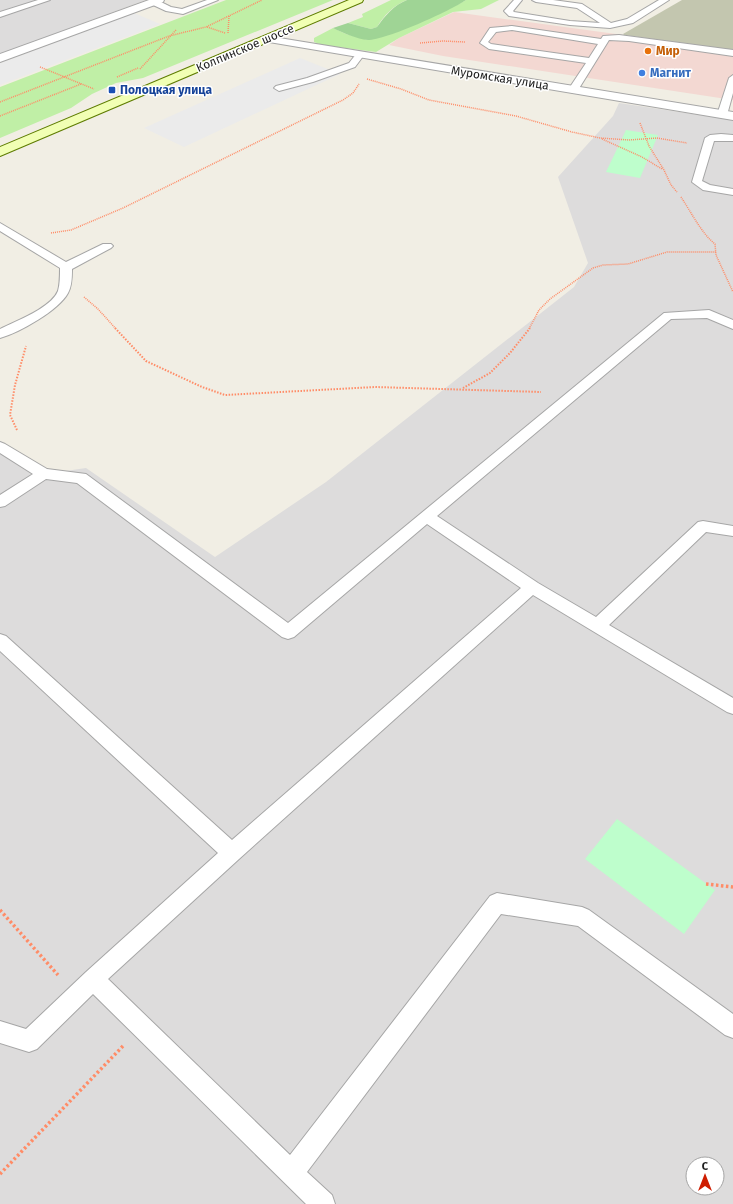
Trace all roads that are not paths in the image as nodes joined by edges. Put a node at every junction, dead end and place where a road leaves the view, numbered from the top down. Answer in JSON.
{"nodes":[{"id":1,"x":46,"y":0,"type":"edge"},
{"id":2,"x":214,"y":0,"type":"edge"},
{"id":3,"x":358,"y":0,"type":"edge"},
{"id":4,"x":518,"y":0,"type":"edge"},
{"id":5,"x":539,"y":0,"type":"edge"},
{"id":6,"x":590,"y":0,"type":"edge"},
{"id":7,"x":665,"y":0,"type":"edge"},
{"id":8,"x":156,"y":1,"type":"edge"},
{"id":9,"x":579,"y":6,"type":"junction"},
{"id":10,"x":0,"y":15,"type":"edge"},
{"id":11,"x":610,"y":26,"type":"junction"},
{"id":12,"x":266,"y":39,"type":"junction"},
{"id":13,"x":604,"y":42,"type":"junction"},
{"id":14,"x":733,"y":53,"type":"edge"},
{"id":15,"x":360,"y":55,"type":"junction"},
{"id":16,"x":0,"y":58,"type":"edge"},
{"id":17,"x":591,"y":61,"type":"junction"},
{"id":18,"x":733,"y":78,"type":"edge"},
{"id":19,"x":278,"y":88,"type":"dead end"},
{"id":20,"x":573,"y":90,"type":"junction"},
{"id":21,"x":727,"y":115,"type":"edge"},
{"id":22,"x":733,"y":138,"type":"edge"},
{"id":23,"x":0,"y":152,"type":"edge"},
{"id":24,"x":733,"y":192,"type":"edge"},
{"id":25,"x":0,"y":226,"type":"edge"},
{"id":26,"x":107,"y":246,"type":"dead end"},
{"id":27,"x":66,"y":267,"type":"junction"},
{"id":28,"x":733,"y":325,"type":"edge"},
{"id":29,"x":0,"y":334,"type":"edge"},
{"id":30,"x":0,"y":447,"type":"edge"},
{"id":31,"x":44,"y":474,"type":"junction"},
{"id":32,"x":0,"y":502,"type":"edge"},
{"id":33,"x":427,"y":517,"type":"junction"},
{"id":34,"x":733,"y":531,"type":"edge"},
{"id":35,"x":532,"y":587,"type":"junction"},
{"id":36,"x":598,"y":626,"type":"junction"},
{"id":37,"x":0,"y":641,"type":"edge"},
{"id":38,"x":733,"y":707,"type":"edge"},
{"id":39,"x":232,"y":853,"type":"junction"},
{"id":40,"x":93,"y":979,"type":"junction"},
{"id":41,"x":733,"y":1027,"type":"edge"},
{"id":42,"x":0,"y":1032,"type":"edge"},
{"id":43,"x":291,"y":1173,"type":"junction"},
{"id":44,"x":323,"y":1204,"type":"edge"}],
"edges":[{"from":1,"to":10,"type":"lane"},
{"from":2,"to":8,"type":"lane"},
{"from":3,"to":12,"type":"main road","name":"Колпинское шоссе"},
{"from":4,"to":11,"type":"lane"},
{"from":5,"to":9,"type":"lane"},
{"from":6,"to":9,"type":"lane"},
{"from":7,"to":11,"type":"lane"},
{"from":8,"to":16,"type":"street"},
{"from":9,"to":11,"type":"lane"},
{"from":12,"to":15,"type":"street","name":"Муромская улица"},
{"from":12,"to":23,"type":"main road","name":"Колпинское шоссе"},
{"from":13,"to":14,"type":"lane"},
{"from":13,"to":17,"type":"lane"},
{"from":13,"to":17,"type":"lane"},
{"from":15,"to":19,"type":"lane"},
{"from":15,"to":20,"type":"street","name":"Муромская улица"},
{"from":17,"to":20,"type":"lane"},
{"from":18,"to":21,"type":"lane"},
{"from":20,"to":21,"type":"street","name":"Муромская улица"},
{"from":22,"to":24,"type":"lane"},
{"from":25,"to":27,"type":"lane"},
{"from":26,"to":27,"type":"lane"},
{"from":27,"to":29,"type":"lane"},
{"from":28,"to":33,"type":"lane"},
{"from":30,"to":31,"type":"lane"},
{"from":31,"to":32,"type":"lane"},
{"from":31,"to":33,"type":"lane"},
{"from":33,"to":35,"type":"lane"},
{"from":34,"to":36,"type":"lane"},
{"from":35,"to":36,"type":"lane"},
{"from":35,"to":39,"type":"lane"},
{"from":36,"to":38,"type":"lane"},
{"from":37,"to":39,"type":"lane"},
{"from":39,"to":40,"type":"lane"},
{"from":40,"to":42,"type":"lane"},
{"from":40,"to":43,"type":"lane"},
{"from":41,"to":43,"type":"lane"},
{"from":43,"to":44,"type":"lane"}]}
